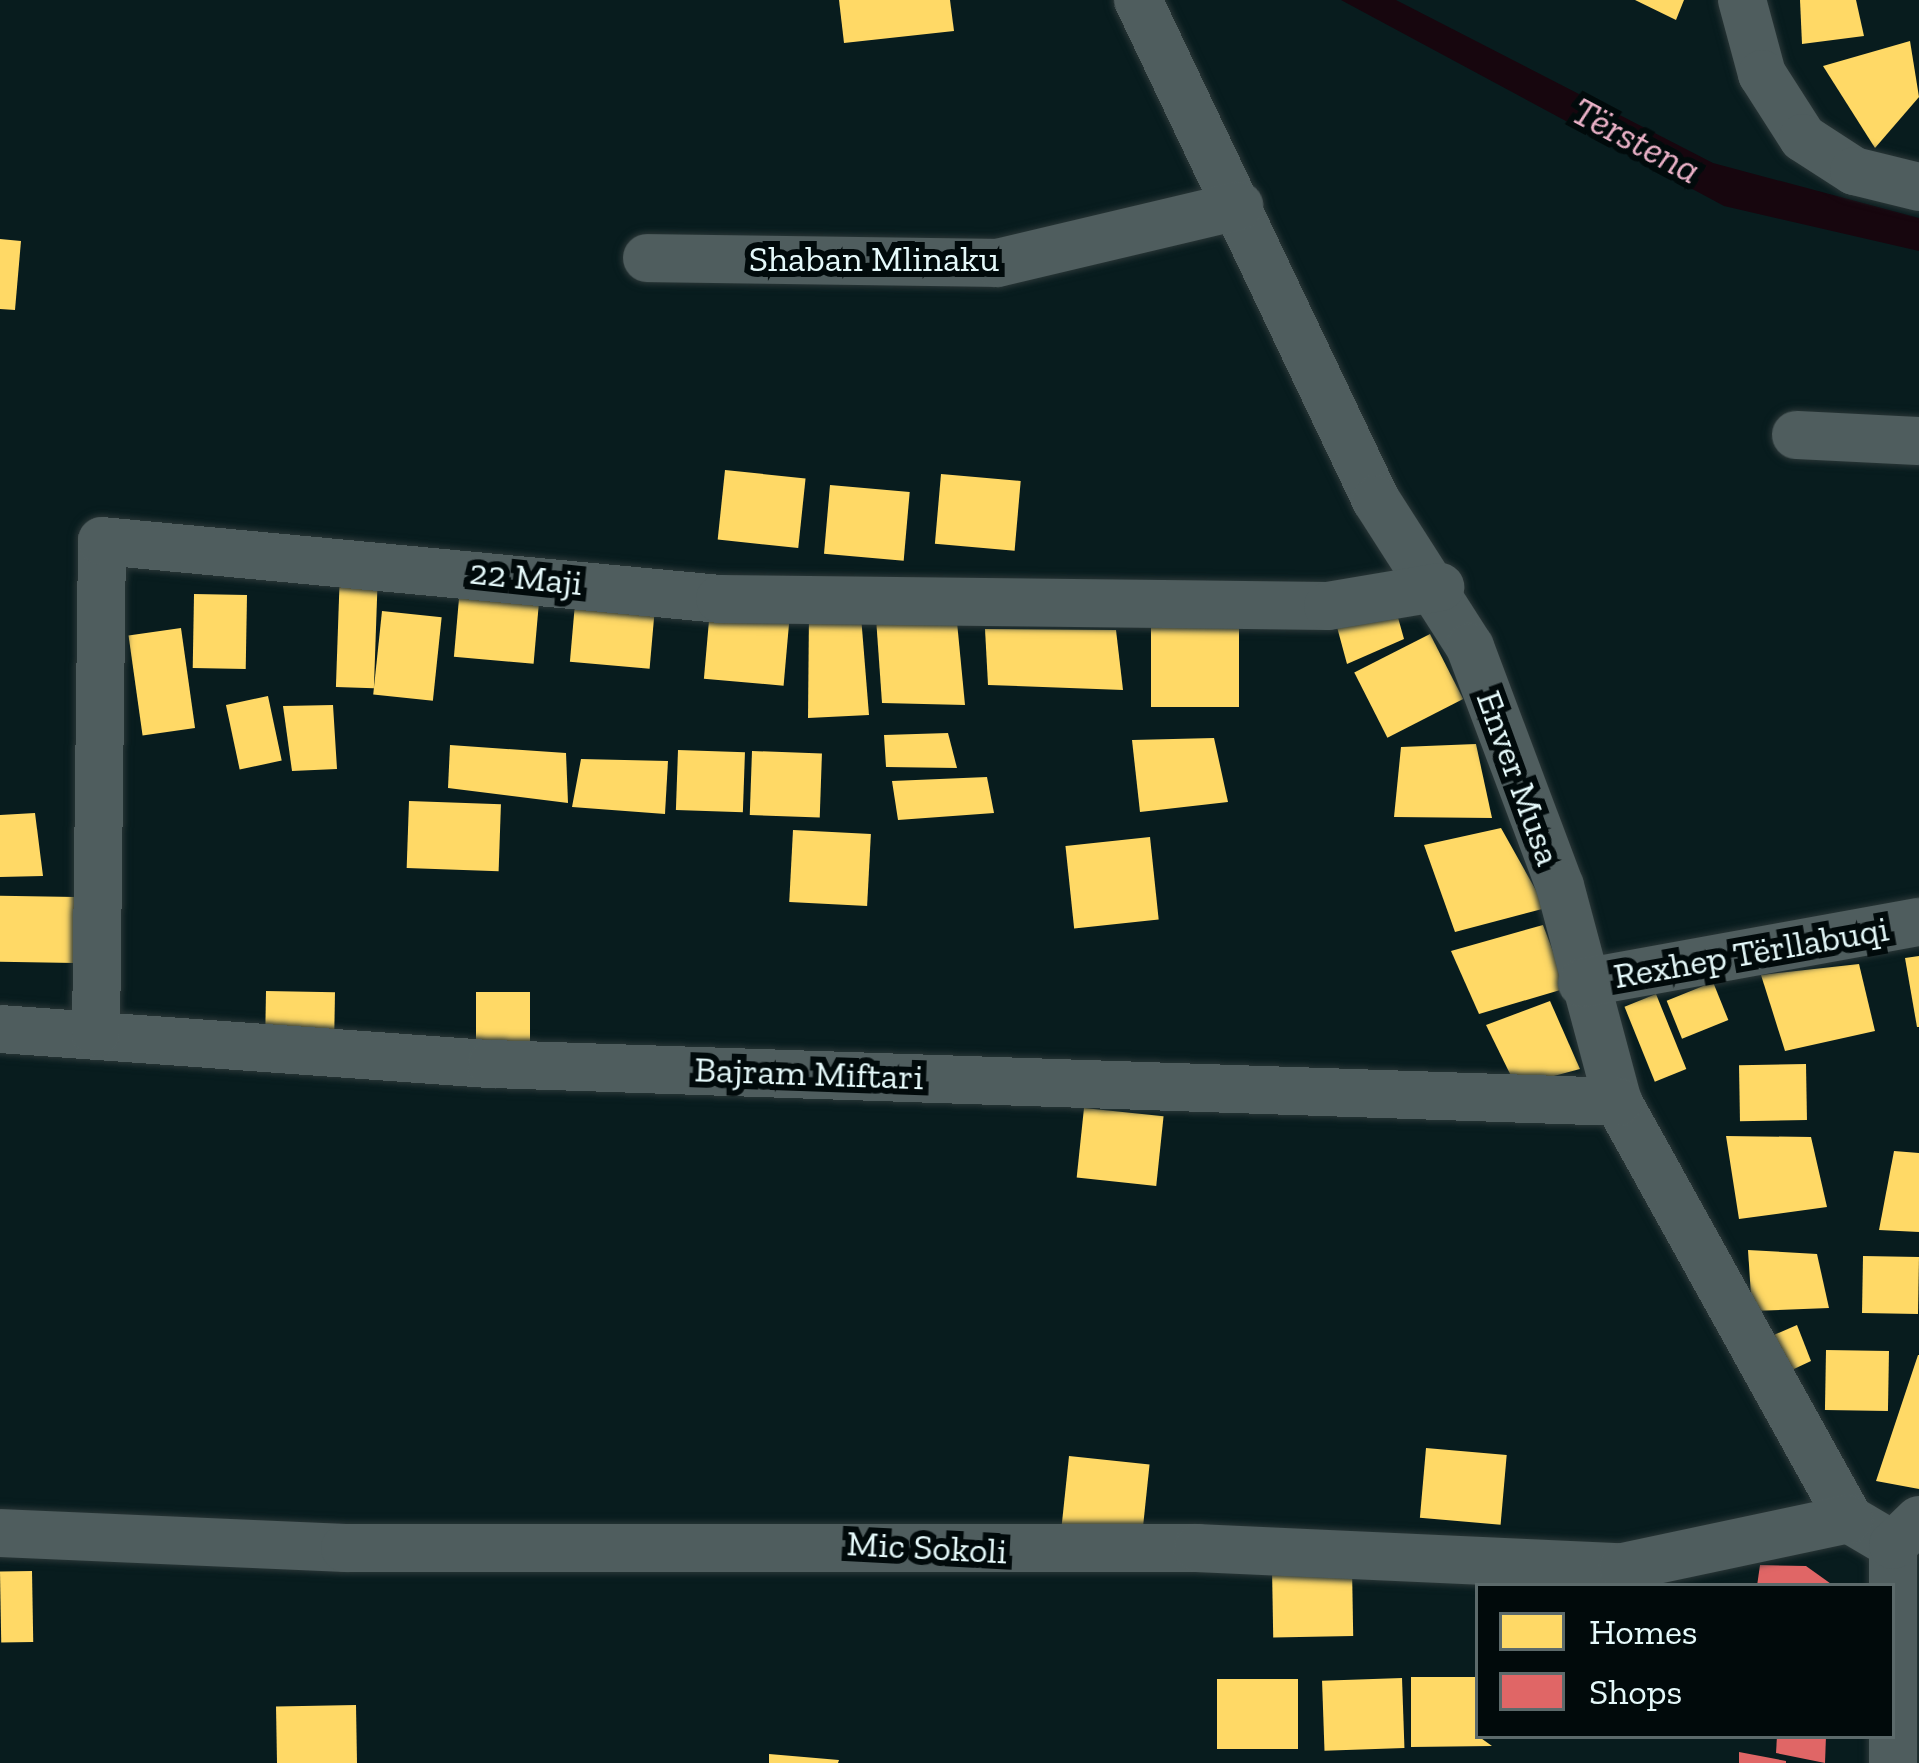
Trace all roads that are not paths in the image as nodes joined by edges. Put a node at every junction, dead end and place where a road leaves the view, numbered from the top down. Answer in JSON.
{"nodes":[{"id":1,"x":1138,"y":0,"type":"edge"},
{"id":2,"x":1742,"y":0,"type":"edge"},
{"id":3,"x":1919,"y":187,"type":"edge"},
{"id":4,"x":1239,"y":206,"type":"junction"},
{"id":5,"x":647,"y":258,"type":"dead end"},
{"id":6,"x":1796,"y":435,"type":"dead end"},
{"id":7,"x":1919,"y":441,"type":"edge"},
{"id":8,"x":1440,"y":587,"type":"junction"},
{"id":9,"x":1919,"y":922,"type":"edge"},
{"id":10,"x":1582,"y":982,"type":"junction"},
{"id":11,"x":0,"y":1029,"type":"edge"},
{"id":12,"x":96,"y":1033,"type":"junction"},
{"id":13,"x":1618,"y":1102,"type":"junction"},
{"id":14,"x":1849,"y":1519,"type":"junction"},
{"id":15,"x":0,"y":1532,"type":"edge"},
{"id":16,"x":1906,"y":1532,"type":"edge"},
{"id":17,"x":1895,"y":1727,"type":"edge"}],
"edges":[{"from":1,"to":4,"type":"street","name":"Enver Musa"},
{"from":2,"to":3,"type":"street"},
{"from":4,"to":5,"type":"street","name":"Shaban Mlinaku"},
{"from":4,"to":8,"type":"street","name":"Enver Musa"},
{"from":6,"to":7,"type":"street"},
{"from":8,"to":10,"type":"street","name":"Enver Musa"},
{"from":8,"to":12,"type":"street","name":"22 Maji"},
{"from":9,"to":10,"type":"street","name":"Rexhep Tërllabuqi"},
{"from":10,"to":13,"type":"street","name":"Enver Musa"},
{"from":11,"to":12,"type":"street","name":"Bajram Miftari"},
{"from":12,"to":13,"type":"street","name":"Bajram Miftari"},
{"from":13,"to":14,"type":"street","name":"Enver Musa"},
{"from":14,"to":15,"type":"street","name":"Mic Sokoli"},
{"from":14,"to":16,"type":"street"},
{"from":16,"to":17,"type":"street"}]}
